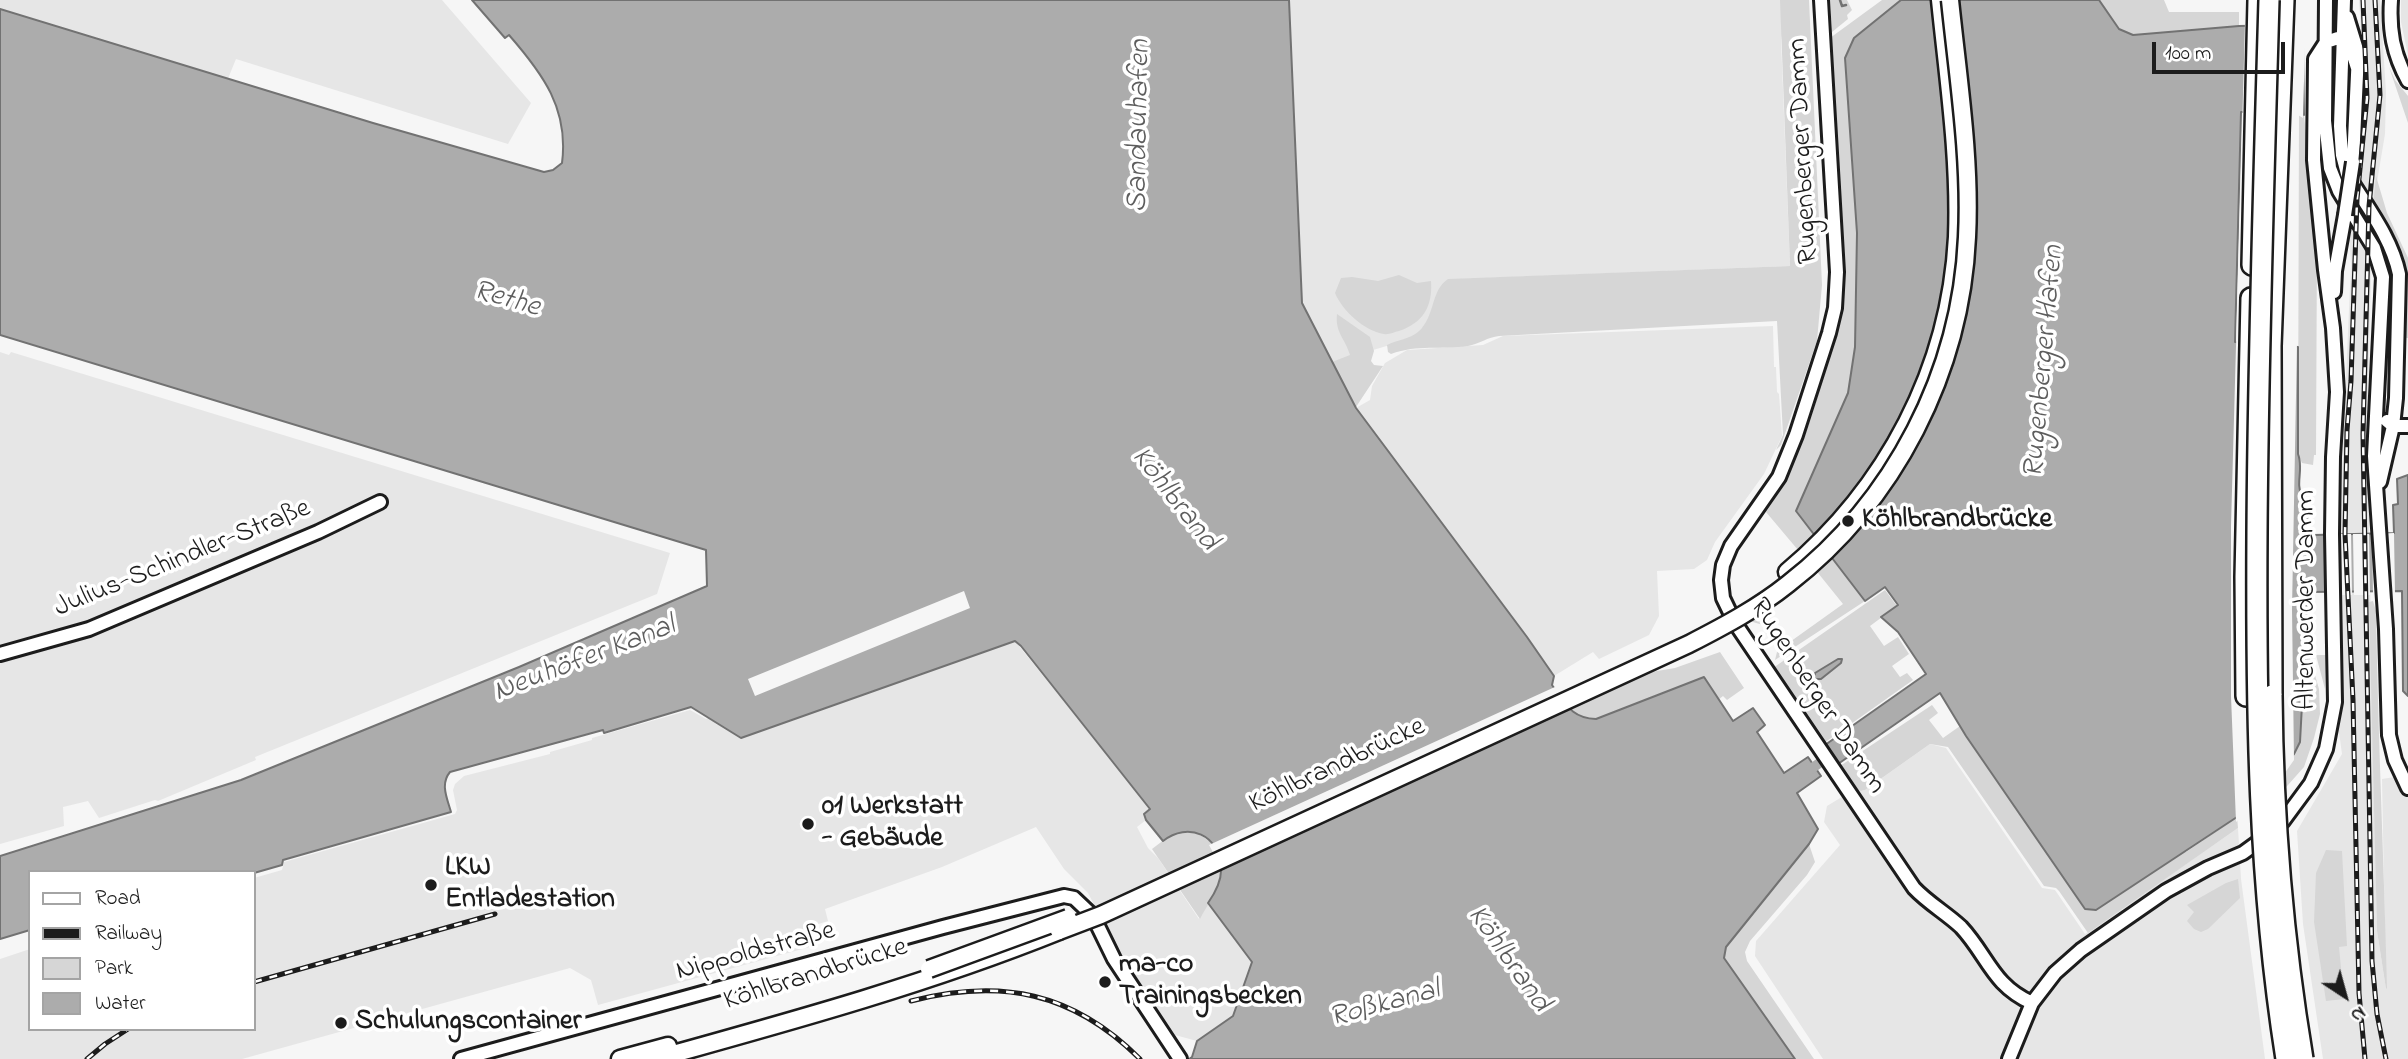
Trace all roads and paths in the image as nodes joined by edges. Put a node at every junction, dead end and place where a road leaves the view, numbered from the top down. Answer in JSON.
{"nodes":[{"id":1,"x":1821,"y":0,"type":"edge"},
{"id":2,"x":1940,"y":0,"type":"edge"},
{"id":3,"x":1950,"y":0,"type":"edge"},
{"id":4,"x":2258,"y":0,"type":"edge"},
{"id":5,"x":2269,"y":0,"type":"edge"},
{"id":6,"x":2284,"y":0,"type":"edge"},
{"id":7,"x":2326,"y":0,"type":"edge"},
{"id":8,"x":2391,"y":0,"type":"edge"},
{"id":9,"x":2344,"y":4,"type":"edge"},
{"id":10,"x":2344,"y":40,"type":"junction"},
{"id":11,"x":2326,"y":42,"type":"junction"},
{"id":12,"x":2357,"y":68,"type":"junction"},
{"id":13,"x":2408,"y":81,"type":"edge"},
{"id":14,"x":2333,"y":328,"type":"junction"},
{"id":15,"x":2396,"y":398,"type":"junction"},
{"id":16,"x":2408,"y":409,"type":"edge"},
{"id":17,"x":2387,"y":422,"type":"junction"},
{"id":18,"x":2408,"y":426,"type":"edge"},
{"id":19,"x":380,"y":502,"type":"dead end"},
{"id":20,"x":0,"y":653,"type":"edge"},
{"id":21,"x":2408,"y":788,"type":"edge"},
{"id":22,"x":2032,"y":1003,"type":"junction"},
{"id":23,"x":461,"y":1059,"type":"edge"},
{"id":24,"x":620,"y":1059,"type":"edge"},
{"id":25,"x":656,"y":1059,"type":"edge"},
{"id":26,"x":1180,"y":1059,"type":"edge"},
{"id":27,"x":2009,"y":1059,"type":"edge"},
{"id":28,"x":2276,"y":1059,"type":"edge"},
{"id":29,"x":2286,"y":1059,"type":"edge"},
{"id":30,"x":2303,"y":1059,"type":"edge"}],
"edges":[{"from":1,"to":22,"type":"street","name":"Rugenberger Damm"},
{"from":2,"to":24,"type":"main road","name":"Köhlbrandbrücke","bridge":true},
{"from":3,"to":25,"type":"main road","name":"Köhlbrandbrücke","bridge":true},
{"from":4,"to":28,"type":"highway"},
{"from":5,"to":29,"type":"highway","bridge":true},
{"from":6,"to":30,"type":"highway","bridge":true},
{"from":7,"to":11,"type":"street","name":"Altenwerder Damm"},
{"from":8,"to":13,"type":"street"},
{"from":9,"to":10,"type":"street","name":"Altenwerder Damm"},
{"from":9,"to":12,"type":"street","name":"Altenwerder Damm"},
{"from":10,"to":11,"type":"street"},
{"from":10,"to":12,"type":"street","name":"Altenwerder Damm"},
{"from":10,"to":15,"type":"street","name":"Altenwerder Damm"},
{"from":11,"to":14,"type":"street","name":"Altenwerder Damm"},
{"from":11,"to":17,"type":"street","name":"Altenwerder Damm"},
{"from":12,"to":14,"type":"street","name":"Altenwerder Damm","bridge":true},
{"from":14,"to":22,"type":"street","name":"Altenwerder Damm"},
{"from":15,"to":16,"type":"street"},
{"from":15,"to":17,"type":"street","name":"Altenwerder Damm"},
{"from":16,"to":17,"type":"street"},
{"from":17,"to":18,"type":"street"},
{"from":17,"to":21,"type":"street"},
{"from":19,"to":20,"type":"street","name":"Julius-Schindler-Straße"},
{"from":22,"to":27,"type":"street","name":"Altenwerder Damm"},
{"from":23,"to":26,"type":"street","name":"Nippoldstraße"}]}
